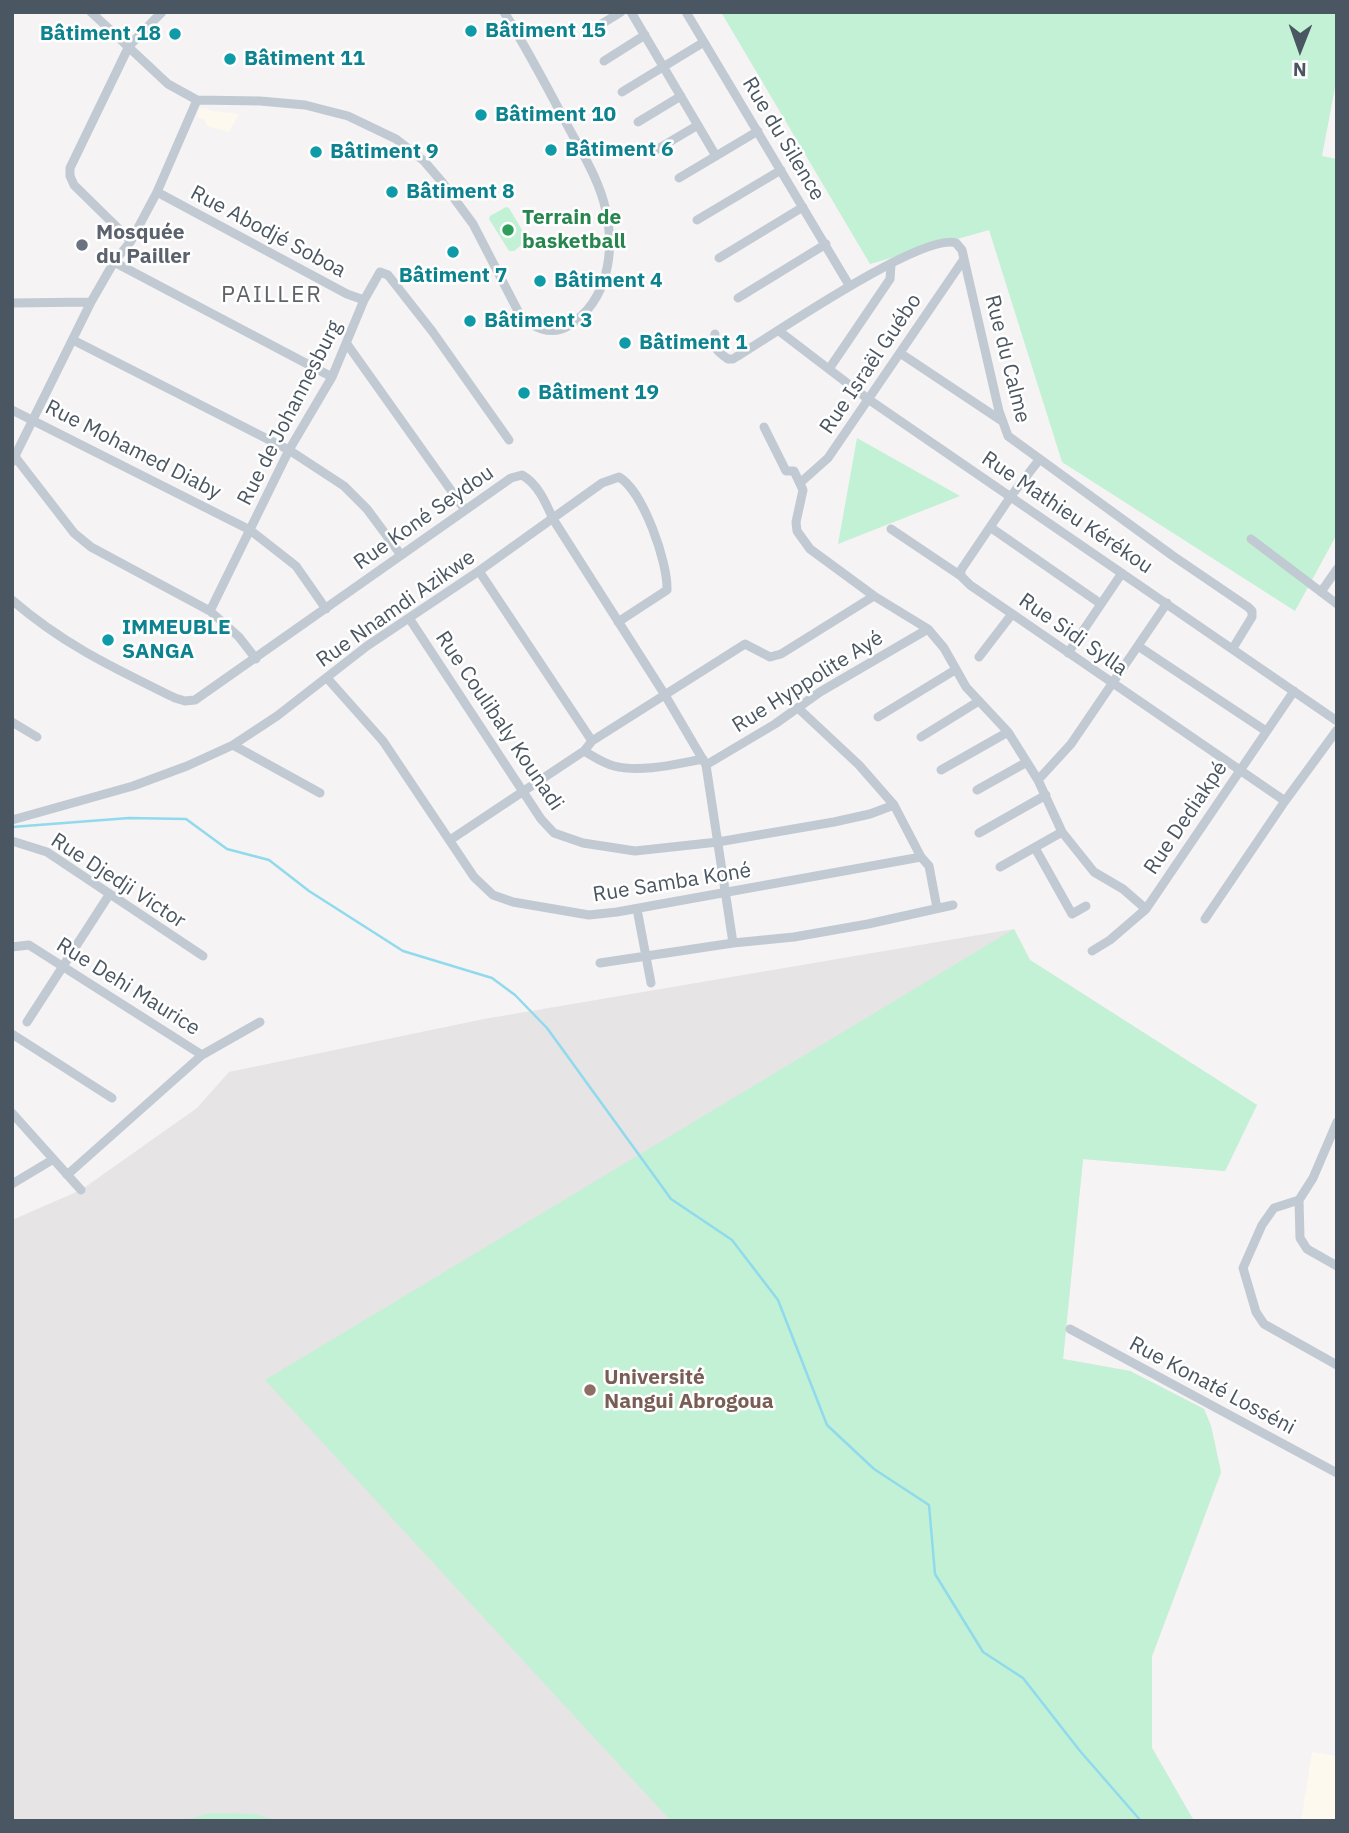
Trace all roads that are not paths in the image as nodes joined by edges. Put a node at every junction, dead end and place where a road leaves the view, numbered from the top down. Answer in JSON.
{"nodes":[{"id":1,"x":91,"y":12,"type":"edge"},
{"id":2,"x":162,"y":12,"type":"edge"},
{"id":3,"x":504,"y":12,"type":"edge"},
{"id":4,"x":621,"y":12,"type":"edge"},
{"id":5,"x":631,"y":12,"type":"edge"},
{"id":6,"x":687,"y":12,"type":"edge"},
{"id":7,"x":587,"y":33,"type":"dead end"},
{"id":8,"x":645,"y":35,"type":"junction"},
{"id":9,"x":704,"y":42,"type":"junction"},
{"id":10,"x":129,"y":46,"type":"junction"},
{"id":11,"x":604,"y":61,"type":"dead end"},
{"id":12,"x":664,"y":67,"type":"junction"},
{"id":13,"x":622,"y":92,"type":"dead end"},
{"id":14,"x":681,"y":96,"type":"junction"},
{"id":15,"x":197,"y":100,"type":"junction"},
{"id":16,"x":638,"y":122,"type":"dead end"},
{"id":17,"x":698,"y":125,"type":"junction"},
{"id":18,"x":758,"y":131,"type":"junction"},
{"id":19,"x":656,"y":150,"type":"dead end"},
{"id":20,"x":716,"y":156,"type":"junction"},
{"id":21,"x":781,"y":170,"type":"junction"},
{"id":22,"x":679,"y":178,"type":"dead end"},
{"id":23,"x":157,"y":192,"type":"junction"},
{"id":24,"x":803,"y":207,"type":"junction"},
{"id":25,"x":697,"y":220,"type":"dead end"},
{"id":26,"x":131,"y":241,"type":"junction"},
{"id":27,"x":826,"y":244,"type":"junction"},
{"id":28,"x":719,"y":258,"type":"dead end"},
{"id":29,"x":964,"y":259,"type":"junction"},
{"id":30,"x":114,"y":262,"type":"junction"},
{"id":31,"x":891,"y":265,"type":"junction"},
{"id":32,"x":849,"y":285,"type":"junction"},
{"id":33,"x":738,"y":298,"type":"dead end"},
{"id":34,"x":364,"y":300,"type":"junction"},
{"id":35,"x":91,"y":302,"type":"junction"},
{"id":36,"x":12,"y":303,"type":"edge"},
{"id":37,"x":779,"y":331,"type":"junction"},
{"id":38,"x":715,"y":334,"type":"dead end"},
{"id":39,"x":73,"y":340,"type":"junction"},
{"id":40,"x":347,"y":344,"type":"junction"},
{"id":41,"x":900,"y":353,"type":"junction"},
{"id":42,"x":829,"y":369,"type":"junction"},
{"id":43,"x":332,"y":377,"type":"junction"},
{"id":44,"x":868,"y":399,"type":"junction"},
{"id":45,"x":12,"y":410,"type":"edge"},
{"id":46,"x":32,"y":418,"type":"junction"},
{"id":47,"x":1002,"y":421,"type":"junction"},
{"id":48,"x":764,"y":427,"type":"dead end"},
{"id":49,"x":509,"y":440,"type":"dead end"},
{"id":50,"x":289,"y":450,"type":"junction"},
{"id":51,"x":14,"y":460,"type":"edge"},
{"id":52,"x":1039,"y":460,"type":"junction"},
{"id":53,"x":800,"y":483,"type":"junction"},
{"id":54,"x":1011,"y":496,"type":"junction"},
{"id":55,"x":465,"y":510,"type":"junction"},
{"id":56,"x":553,"y":519,"type":"junction"},
{"id":57,"x":990,"y":527,"type":"junction"},
{"id":58,"x":891,"y":529,"type":"dead end"},
{"id":59,"x":250,"y":530,"type":"junction"},
{"id":60,"x":1251,"y":539,"type":"dead end"},
{"id":61,"x":401,"y":555,"type":"junction"},
{"id":62,"x":1337,"y":569,"type":"edge"},
{"id":63,"x":479,"y":571,"type":"junction"},
{"id":64,"x":1122,"y":573,"type":"junction"},
{"id":65,"x":961,"y":576,"type":"junction"},
{"id":66,"x":1321,"y":592,"type":"junction"},
{"id":67,"x":874,"y":596,"type":"junction"},
{"id":68,"x":12,"y":600,"type":"edge"},
{"id":69,"x":1167,"y":603,"type":"junction"},
{"id":70,"x":1101,"y":604,"type":"junction"},
{"id":71,"x":1337,"y":604,"type":"edge"},
{"id":72,"x":326,"y":609,"type":"junction"},
{"id":73,"x":210,"y":611,"type":"junction"},
{"id":74,"x":1012,"y":614,"type":"junction"},
{"id":75,"x":409,"y":618,"type":"junction"},
{"id":76,"x":618,"y":622,"type":"junction"},
{"id":77,"x":928,"y":629,"type":"junction"},
{"id":78,"x":1138,"y":646,"type":"junction"},
{"id":79,"x":1233,"y":648,"type":"junction"},
{"id":80,"x":1068,"y":653,"type":"junction"},
{"id":81,"x":979,"y":657,"type":"dead end"},
{"id":82,"x":256,"y":659,"type":"junction"},
{"id":83,"x":955,"y":670,"type":"junction"},
{"id":84,"x":327,"y":678,"type":"junction"},
{"id":85,"x":1113,"y":684,"type":"junction"},
{"id":86,"x":1294,"y":691,"type":"junction"},
{"id":87,"x":666,"y":695,"type":"junction"},
{"id":88,"x":979,"y":701,"type":"junction"},
{"id":89,"x":798,"y":708,"type":"junction"},
{"id":90,"x":878,"y":718,"type":"dead end"},
{"id":91,"x":1337,"y":721,"type":"edge"},
{"id":92,"x":12,"y":722,"type":"edge"},
{"id":93,"x":1337,"y":730,"type":"edge"},
{"id":94,"x":1008,"y":732,"type":"junction"},
{"id":95,"x":1266,"y":732,"type":"junction"},
{"id":96,"x":37,"y":737,"type":"dead end"},
{"id":97,"x":921,"y":737,"type":"dead end"},
{"id":98,"x":592,"y":741,"type":"junction"},
{"id":99,"x":233,"y":745,"type":"junction"},
{"id":100,"x":584,"y":751,"type":"junction"},
{"id":101,"x":705,"y":762,"type":"junction"},
{"id":102,"x":1027,"y":762,"type":"junction"},
{"id":103,"x":941,"y":770,"type":"dead end"},
{"id":104,"x":1239,"y":771,"type":"junction"},
{"id":105,"x":1038,"y":780,"type":"junction"},
{"id":106,"x":977,"y":790,"type":"dead end"},
{"id":107,"x":523,"y":792,"type":"junction"},
{"id":108,"x":320,"y":793,"type":"dead end"},
{"id":109,"x":1046,"y":795,"type":"junction"},
{"id":110,"x":1285,"y":800,"type":"junction"},
{"id":111,"x":894,"y":805,"type":"junction"},
{"id":112,"x":12,"y":820,"type":"edge"},
{"id":113,"x":1062,"y":832,"type":"junction"},
{"id":114,"x":979,"y":833,"type":"dead end"},
{"id":115,"x":450,"y":840,"type":"junction"},
{"id":116,"x":12,"y":841,"type":"edge"},
{"id":117,"x":718,"y":842,"type":"junction"},
{"id":118,"x":1035,"y":848,"type":"junction"},
{"id":119,"x":921,"y":857,"type":"junction"},
{"id":120,"x":1000,"y":867,"type":"dead end"},
{"id":121,"x":726,"y":894,"type":"junction"},
{"id":122,"x":109,"y":895,"type":"junction"},
{"id":123,"x":953,"y":905,"type":"dead end"},
{"id":124,"x":1086,"y":906,"type":"dead end"},
{"id":125,"x":937,"y":908,"type":"junction"},
{"id":126,"x":637,"y":909,"type":"junction"},
{"id":127,"x":1146,"y":909,"type":"junction"},
{"id":128,"x":1205,"y":919,"type":"dead end"},
{"id":129,"x":733,"y":943,"type":"junction"},
{"id":130,"x":12,"y":947,"type":"edge"},
{"id":131,"x":1092,"y":951,"type":"dead end"},
{"id":132,"x":646,"y":955,"type":"junction"},
{"id":133,"x":203,"y":957,"type":"dead end"},
{"id":134,"x":600,"y":962,"type":"dead end"},
{"id":135,"x":62,"y":965,"type":"junction"},
{"id":136,"x":651,"y":982,"type":"dead end"},
{"id":137,"x":27,"y":1022,"type":"dead end"},
{"id":138,"x":260,"y":1022,"type":"dead end"},
{"id":139,"x":12,"y":1034,"type":"edge"},
{"id":140,"x":202,"y":1055,"type":"junction"},
{"id":141,"x":113,"y":1098,"type":"dead end"},
{"id":142,"x":12,"y":1113,"type":"edge"},
{"id":143,"x":1337,"y":1122,"type":"edge"},
{"id":144,"x":24,"y":1126,"type":"junction"},
{"id":145,"x":12,"y":1130,"type":"edge"},
{"id":146,"x":52,"y":1160,"type":"junction"},
{"id":147,"x":67,"y":1175,"type":"junction"},
{"id":148,"x":12,"y":1184,"type":"edge"},
{"id":149,"x":81,"y":1190,"type":"dead end"},
{"id":150,"x":1299,"y":1200,"type":"junction"},
{"id":151,"x":1337,"y":1266,"type":"edge"},
{"id":152,"x":1070,"y":1329,"type":"dead end"},
{"id":153,"x":1337,"y":1365,"type":"edge"},
{"id":154,"x":1337,"y":1473,"type":"edge"}],
"edges":[{"from":1,"to":10,"type":"street"},
{"from":2,"to":10,"type":"street"},
{"from":3,"to":15,"type":"street"},
{"from":4,"to":7,"type":"street"},
{"from":5,"to":8,"type":"street"},
{"from":6,"to":9,"type":"street","name":"Rue du Silence"},
{"from":8,"to":11,"type":"street"},
{"from":8,"to":12,"type":"street"},
{"from":9,"to":12,"type":"street"},
{"from":9,"to":18,"type":"street","name":"Rue du Silence"},
{"from":10,"to":15,"type":"street"},
{"from":10,"to":26,"type":"street"},
{"from":12,"to":13,"type":"street"},
{"from":12,"to":14,"type":"street"},
{"from":14,"to":16,"type":"street"},
{"from":14,"to":17,"type":"street"},
{"from":15,"to":23,"type":"street"},
{"from":17,"to":19,"type":"street"},
{"from":17,"to":20,"type":"street"},
{"from":18,"to":20,"type":"street"},
{"from":18,"to":21,"type":"street","name":"Rue du Silence"},
{"from":20,"to":22,"type":"street"},
{"from":21,"to":24,"type":"street","name":"Rue du Silence"},
{"from":21,"to":25,"type":"street"},
{"from":23,"to":26,"type":"street"},
{"from":23,"to":34,"type":"street","name":"Rue Abodjé Soboa"},
{"from":24,"to":27,"type":"street","name":"Rue du Silence"},
{"from":24,"to":28,"type":"street"},
{"from":26,"to":30,"type":"street"},
{"from":27,"to":32,"type":"street","name":"Rue du Silence"},
{"from":27,"to":33,"type":"street"},
{"from":29,"to":31,"type":"street"},
{"from":29,"to":41,"type":"street","name":"Rue Israël Guébo"},
{"from":29,"to":47,"type":"street","name":"Rue du Calme"},
{"from":30,"to":35,"type":"street"},
{"from":30,"to":43,"type":"street"},
{"from":31,"to":32,"type":"street"},
{"from":31,"to":42,"type":"street"},
{"from":32,"to":37,"type":"street"},
{"from":34,"to":40,"type":"street","name":"Rue de Johannesburg"},
{"from":34,"to":49,"type":"street","name":"Rue de Johannesburg"},
{"from":35,"to":36,"type":"street"},
{"from":35,"to":39,"type":"street"},
{"from":37,"to":38,"type":"street"},
{"from":37,"to":42,"type":"street","name":"Rue Mathieu Kérékou"},
{"from":39,"to":46,"type":"street"},
{"from":39,"to":50,"type":"street"},
{"from":40,"to":43,"type":"street","name":"Rue de Johannesburg"},
{"from":40,"to":55,"type":"street"},
{"from":41,"to":44,"type":"street","name":"Rue Israël Guébo"},
{"from":41,"to":47,"type":"street"},
{"from":42,"to":44,"type":"street","name":"Rue Mathieu Kérékou"},
{"from":43,"to":50,"type":"street","name":"Rue de Johannesburg"},
{"from":44,"to":53,"type":"street","name":"Rue Israël Guébo"},
{"from":44,"to":54,"type":"street","name":"Rue Mathieu Kérékou"},
{"from":45,"to":46,"type":"street","name":"Rue Mohamed Diaby"},
{"from":46,"to":51,"type":"street"},
{"from":46,"to":59,"type":"street","name":"Rue Mohamed Diaby"},
{"from":47,"to":52,"type":"street","name":"Rue du Calme"},
{"from":48,"to":53,"type":"street"},
{"from":50,"to":59,"type":"street","name":"Rue de Johannesburg"},
{"from":50,"to":61,"type":"street"},
{"from":51,"to":73,"type":"street"},
{"from":52,"to":54,"type":"street"},
{"from":52,"to":79,"type":"street","name":"Rue du Calme"},
{"from":53,"to":67,"type":"street"},
{"from":54,"to":57,"type":"street"},
{"from":54,"to":64,"type":"street","name":"Rue Mathieu Kérékou"},
{"from":55,"to":56,"type":"street","name":"Rue Koné Seydou"},
{"from":55,"to":61,"type":"street","name":"Rue Koné Seydou"},
{"from":56,"to":63,"type":"street","name":"Rue Nnamdi Azikwe"},
{"from":56,"to":76,"type":"street","name":"Rue Koné Seydou"},
{"from":56,"to":76,"type":"street","name":"Rue Nnamdi Azikwe"},
{"from":57,"to":65,"type":"street"},
{"from":57,"to":70,"type":"street"},
{"from":58,"to":65,"type":"street","name":"Rue Sidi Sylla"},
{"from":59,"to":72,"type":"street","name":"Rue Mohamed Diaby"},
{"from":59,"to":73,"type":"street","name":"Rue de Johannesburg"},
{"from":60,"to":66,"type":"street"},
{"from":61,"to":72,"type":"street","name":"Rue Koné Seydou"},
{"from":62,"to":66,"type":"street"},
{"from":63,"to":75,"type":"street","name":"Rue Nnamdi Azikwe"},
{"from":63,"to":98,"type":"street"},
{"from":64,"to":69,"type":"street","name":"Rue Mathieu Kérékou"},
{"from":64,"to":70,"type":"street"},
{"from":65,"to":74,"type":"street","name":"Rue Sidi Sylla"},
{"from":66,"to":71,"type":"street"},
{"from":67,"to":77,"type":"street"},
{"from":67,"to":87,"type":"street"},
{"from":68,"to":82,"type":"street","name":"Rue Koné Seydou"},
{"from":69,"to":78,"type":"street"},
{"from":69,"to":79,"type":"street","name":"Rue Mathieu Kérékou"},
{"from":70,"to":80,"type":"street"},
{"from":72,"to":82,"type":"street","name":"Rue Koné Seydou"},
{"from":73,"to":82,"type":"street"},
{"from":74,"to":80,"type":"street","name":"Rue Sidi Sylla"},
{"from":74,"to":81,"type":"street"},
{"from":75,"to":84,"type":"street","name":"Rue Nnamdi Azikwe"},
{"from":75,"to":107,"type":"street","name":"Rue Coulibaly Kounadi"},
{"from":76,"to":87,"type":"street","name":"Rue Koné Seydou"},
{"from":77,"to":83,"type":"street"},
{"from":77,"to":89,"type":"street","name":"Rue Hyppolite Ayé"},
{"from":78,"to":85,"type":"street"},
{"from":78,"to":95,"type":"street"},
{"from":79,"to":86,"type":"street","name":"Rue Mathieu Kérékou"},
{"from":80,"to":85,"type":"street","name":"Rue Sidi Sylla"},
{"from":83,"to":88,"type":"street"},
{"from":83,"to":90,"type":"street"},
{"from":84,"to":99,"type":"street","name":"Rue Nnamdi Azikwe"},
{"from":84,"to":115,"type":"street","name":"Rue Samba Koné"},
{"from":85,"to":104,"type":"street","name":"Rue Sidi Sylla"},
{"from":85,"to":105,"type":"street"},
{"from":86,"to":91,"type":"street","name":"Rue Mathieu Kérékou"},
{"from":86,"to":95,"type":"street","name":"Rue Dediakpé"},
{"from":87,"to":98,"type":"street"},
{"from":87,"to":101,"type":"street","name":"Rue Koné Seydou"},
{"from":88,"to":94,"type":"street"},
{"from":88,"to":97,"type":"street"},
{"from":89,"to":101,"type":"street","name":"Rue Hyppolite Ayé"},
{"from":89,"to":111,"type":"street"},
{"from":92,"to":96,"type":"street"},
{"from":93,"to":110,"type":"street"},
{"from":94,"to":102,"type":"street"},
{"from":94,"to":103,"type":"street"},
{"from":95,"to":104,"type":"street","name":"Rue Dediakpé"},
{"from":98,"to":100,"type":"street"},
{"from":99,"to":108,"type":"street"},
{"from":99,"to":112,"type":"street","name":"Rue Nnamdi Azikwe"},
{"from":100,"to":101,"type":"street"},
{"from":100,"to":107,"type":"street"},
{"from":101,"to":117,"type":"street","name":"Rue Koné Seydou"},
{"from":102,"to":105,"type":"street"},
{"from":102,"to":106,"type":"street"},
{"from":104,"to":110,"type":"street","name":"Rue Sidi Sylla"},
{"from":104,"to":127,"type":"street","name":"Rue Dediakpé"},
{"from":105,"to":109,"type":"street"},
{"from":107,"to":115,"type":"street"},
{"from":107,"to":117,"type":"street","name":"Rue Coulibaly Kounadi"},
{"from":109,"to":113,"type":"street"},
{"from":109,"to":114,"type":"street"},
{"from":110,"to":128,"type":"street"},
{"from":111,"to":117,"type":"street","name":"Rue Coulibaly Kounadi"},
{"from":111,"to":119,"type":"street"},
{"from":113,"to":118,"type":"street"},
{"from":113,"to":127,"type":"street"},
{"from":115,"to":126,"type":"street","name":"Rue Samba Koné"},
{"from":116,"to":122,"type":"street","name":"Rue Djedji Victor"},
{"from":117,"to":121,"type":"street","name":"Rue Koné Seydou"},
{"from":118,"to":120,"type":"street"},
{"from":118,"to":124,"type":"street"},
{"from":119,"to":121,"type":"street","name":"Rue Samba Koné"},
{"from":119,"to":125,"type":"street"},
{"from":121,"to":126,"type":"street","name":"Rue Samba Koné"},
{"from":121,"to":129,"type":"street","name":"Rue Koné Seydou"},
{"from":122,"to":133,"type":"street","name":"Rue Djedji Victor"},
{"from":122,"to":135,"type":"street"},
{"from":123,"to":125,"type":"street"},
{"from":125,"to":129,"type":"street"},
{"from":126,"to":132,"type":"street"},
{"from":127,"to":131,"type":"street","name":"Rue Dediakpé"},
{"from":129,"to":132,"type":"street"},
{"from":130,"to":135,"type":"street","name":"Rue Dehi Maurice"},
{"from":132,"to":134,"type":"street"},
{"from":132,"to":136,"type":"street"},
{"from":135,"to":137,"type":"street"},
{"from":135,"to":140,"type":"street","name":"Rue Dehi Maurice"},
{"from":138,"to":140,"type":"street","name":"Rue Dehi Maurice"},
{"from":139,"to":141,"type":"street"},
{"from":140,"to":147,"type":"street"},
{"from":142,"to":144,"type":"street"},
{"from":143,"to":150,"type":"street"},
{"from":144,"to":145,"type":"street"},
{"from":144,"to":146,"type":"street"},
{"from":146,"to":147,"type":"street"},
{"from":146,"to":148,"type":"street"},
{"from":147,"to":149,"type":"street"},
{"from":150,"to":151,"type":"street"},
{"from":150,"to":153,"type":"street"},
{"from":152,"to":154,"type":"street","name":"Rue Konaté Losséni"}]}
